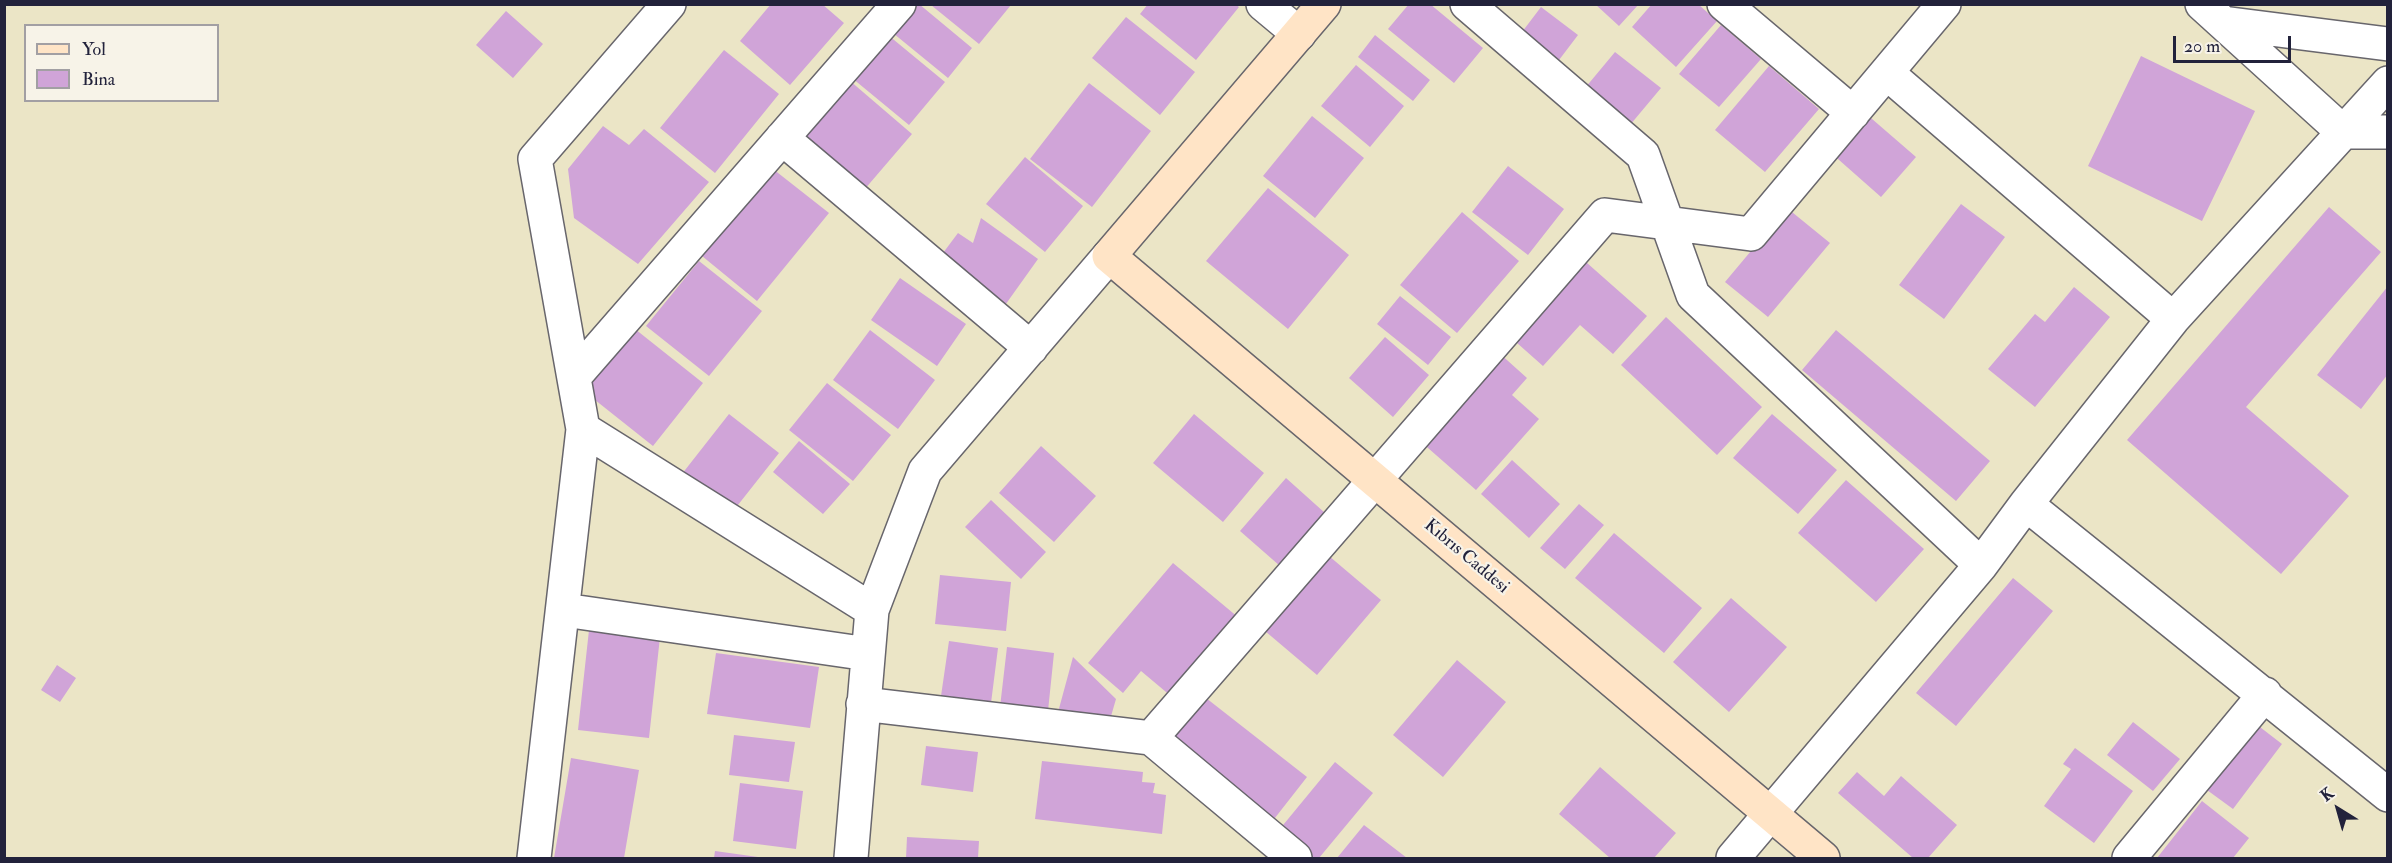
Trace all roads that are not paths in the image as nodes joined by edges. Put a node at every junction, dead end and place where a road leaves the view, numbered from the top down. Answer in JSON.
{"nodes":[{"id":1,"x":669,"y":4,"type":"edge"},
{"id":2,"x":899,"y":4,"type":"edge"},
{"id":3,"x":1263,"y":4,"type":"edge"},
{"id":4,"x":1324,"y":4,"type":"edge"},
{"id":5,"x":1467,"y":4,"type":"edge"},
{"id":6,"x":1724,"y":4,"type":"edge"},
{"id":7,"x":1929,"y":10,"type":"edge"},
{"id":8,"x":2212,"y":14,"type":"edge"},
{"id":9,"x":1299,"y":34,"type":"junction"},
{"id":10,"x":2388,"y":44,"type":"edge"},
{"id":11,"x":1887,"y":73,"type":"junction"},
{"id":12,"x":2388,"y":82,"type":"edge"},
{"id":13,"x":1853,"y":112,"type":"junction"},
{"id":14,"x":2343,"y":132,"type":"junction"},
{"id":15,"x":2388,"y":132,"type":"edge"},
{"id":16,"x":782,"y":138,"type":"junction"},
{"id":17,"x":1667,"y":223,"type":"junction"},
{"id":18,"x":1109,"y":256,"type":"junction"},
{"id":19,"x":2173,"y":319,"type":"junction"},
{"id":20,"x":1032,"y":348,"type":"junction"},
{"id":21,"x":574,"y":377,"type":"junction"},
{"id":22,"x":583,"y":429,"type":"junction"},
{"id":23,"x":1376,"y":481,"type":"junction"},
{"id":24,"x":2026,"y":504,"type":"junction"},
{"id":25,"x":1981,"y":565,"type":"junction"},
{"id":26,"x":564,"y":610,"type":"junction"},
{"id":27,"x":872,"y":610,"type":"junction"},
{"id":28,"x":868,"y":654,"type":"junction"},
{"id":29,"x":2265,"y":694,"type":"junction"},
{"id":30,"x":863,"y":704,"type":"junction"},
{"id":31,"x":1151,"y":738,"type":"junction"},
{"id":32,"x":2388,"y":795,"type":"edge"},
{"id":33,"x":1771,"y":814,"type":"junction"},
{"id":34,"x":1290,"y":857,"type":"edge"},
{"id":35,"x":534,"y":858,"type":"edge"},
{"id":36,"x":851,"y":858,"type":"edge"},
{"id":37,"x":1732,"y":858,"type":"edge"},
{"id":38,"x":1823,"y":858,"type":"edge"},
{"id":39,"x":2129,"y":858,"type":"edge"}],
"edges":[{"from":1,"to":21,"type":"street"},
{"from":2,"to":16,"type":"street"},
{"from":3,"to":9,"type":"street"},
{"from":4,"to":9,"type":"street"},
{"from":5,"to":17,"type":"street"},
{"from":6,"to":13,"type":"street"},
{"from":7,"to":11,"type":"street"},
{"from":8,"to":10,"type":"street"},
{"from":8,"to":14,"type":"street"},
{"from":9,"to":18,"type":"street"},
{"from":11,"to":13,"type":"street"},
{"from":11,"to":19,"type":"street"},
{"from":12,"to":14,"type":"street"},
{"from":13,"to":17,"type":"street"},
{"from":14,"to":15,"type":"street"},
{"from":14,"to":19,"type":"street"},
{"from":16,"to":20,"type":"street"},
{"from":16,"to":21,"type":"street"},
{"from":17,"to":23,"type":"street"},
{"from":17,"to":25,"type":"street"},
{"from":18,"to":20,"type":"street"},
{"from":18,"to":23,"type":"street","name":"Kıbrıs Caddesi"},
{"from":19,"to":24,"type":"street"},
{"from":20,"to":27,"type":"street"},
{"from":21,"to":22,"type":"street"},
{"from":22,"to":26,"type":"street"},
{"from":22,"to":27,"type":"street"},
{"from":23,"to":31,"type":"street"},
{"from":23,"to":33,"type":"street","name":"Kıbrıs Caddesi"},
{"from":24,"to":25,"type":"street"},
{"from":24,"to":29,"type":"street"},
{"from":25,"to":33,"type":"street"},
{"from":26,"to":28,"type":"street"},
{"from":26,"to":35,"type":"street"},
{"from":27,"to":28,"type":"street"},
{"from":28,"to":30,"type":"street"},
{"from":29,"to":32,"type":"street"},
{"from":29,"to":39,"type":"street"},
{"from":30,"to":31,"type":"street"},
{"from":30,"to":36,"type":"street"},
{"from":31,"to":34,"type":"street"},
{"from":33,"to":37,"type":"street"},
{"from":33,"to":38,"type":"street","name":"Kıbrıs Caddesi"}]}
